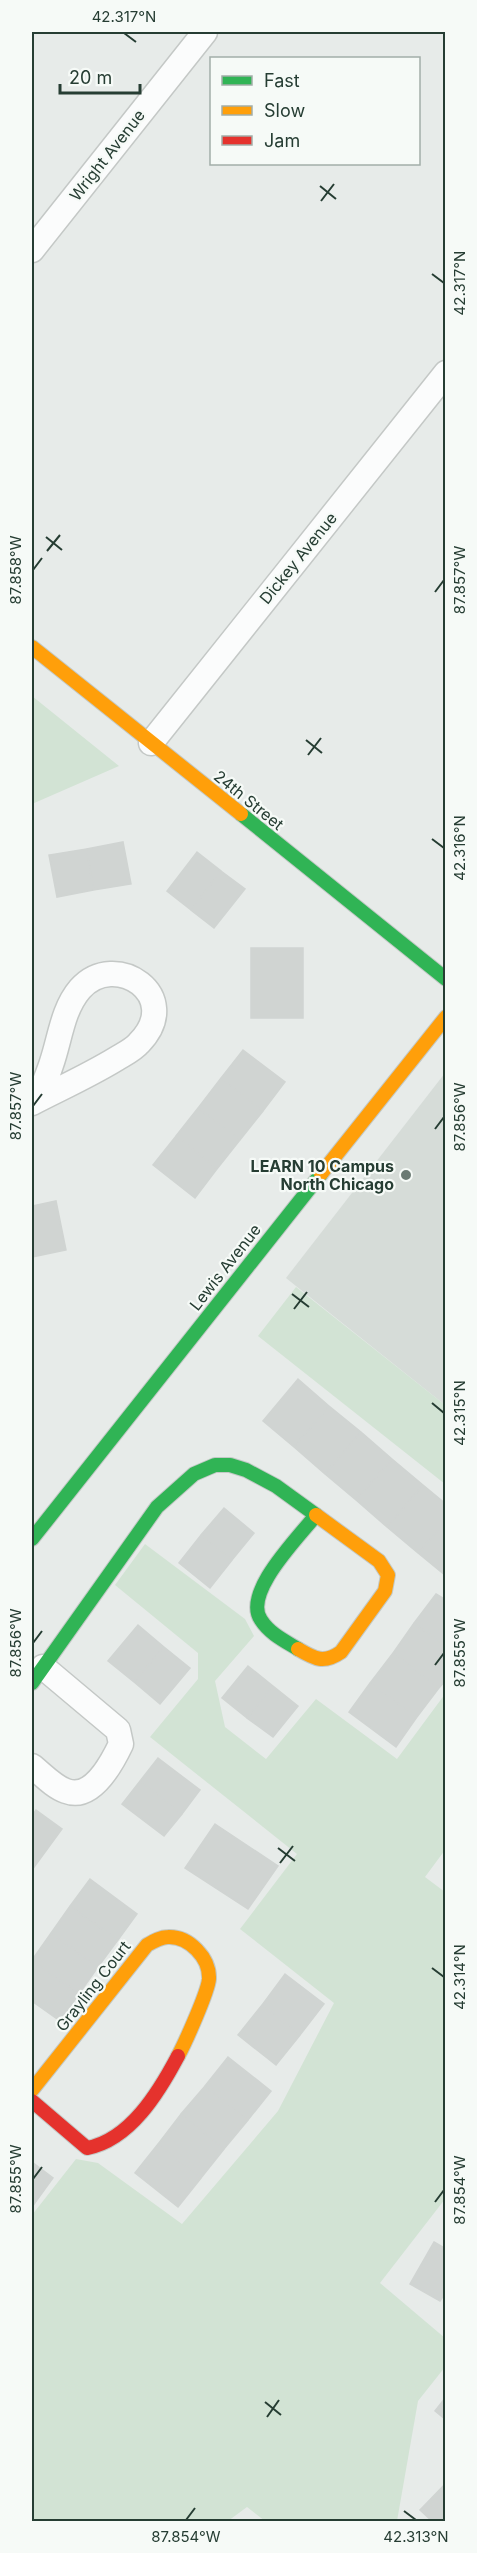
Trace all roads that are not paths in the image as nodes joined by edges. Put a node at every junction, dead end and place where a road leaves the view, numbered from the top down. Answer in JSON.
{"nodes":[{"id":1,"x":205,"y":32,"type":"edge"},
{"id":2,"x":32,"y":250,"type":"edge"},
{"id":3,"x":446,"y":374,"type":"edge"},
{"id":4,"x":32,"y":648,"type":"edge"},
{"id":5,"x":151,"y":743,"type":"junction"},
{"id":6,"x":446,"y":979,"type":"edge"},
{"id":7,"x":446,"y":1017,"type":"edge"},
{"id":8,"x":35,"y":1101,"type":"edge"},
{"id":9,"x":316,"y":1515,"type":"junction"},
{"id":10,"x":32,"y":1539,"type":"edge"},
{"id":11,"x":37,"y":1675,"type":"edge"},
{"id":12,"x":32,"y":1766,"type":"edge"},
{"id":13,"x":32,"y":2090,"type":"edge"},
{"id":14,"x":32,"y":2101,"type":"edge"}],
"edges":[{"from":1,"to":2,"type":"street","name":"Wright Avenue"},
{"from":3,"to":5,"type":"street","name":"Dickey Avenue"},
{"from":4,"to":5,"type":"street","name":"24th Street"},
{"from":5,"to":6,"type":"street","name":"24th Street"},
{"from":7,"to":10,"type":"street","name":"Lewis Avenue"},
{"from":8,"to":8,"type":"street"},
{"from":9,"to":9,"type":"street"},
{"from":9,"to":11,"type":"street"},
{"from":11,"to":12,"type":"street"},
{"from":13,"to":14,"type":"street","name":"Grayling Court"}]}
